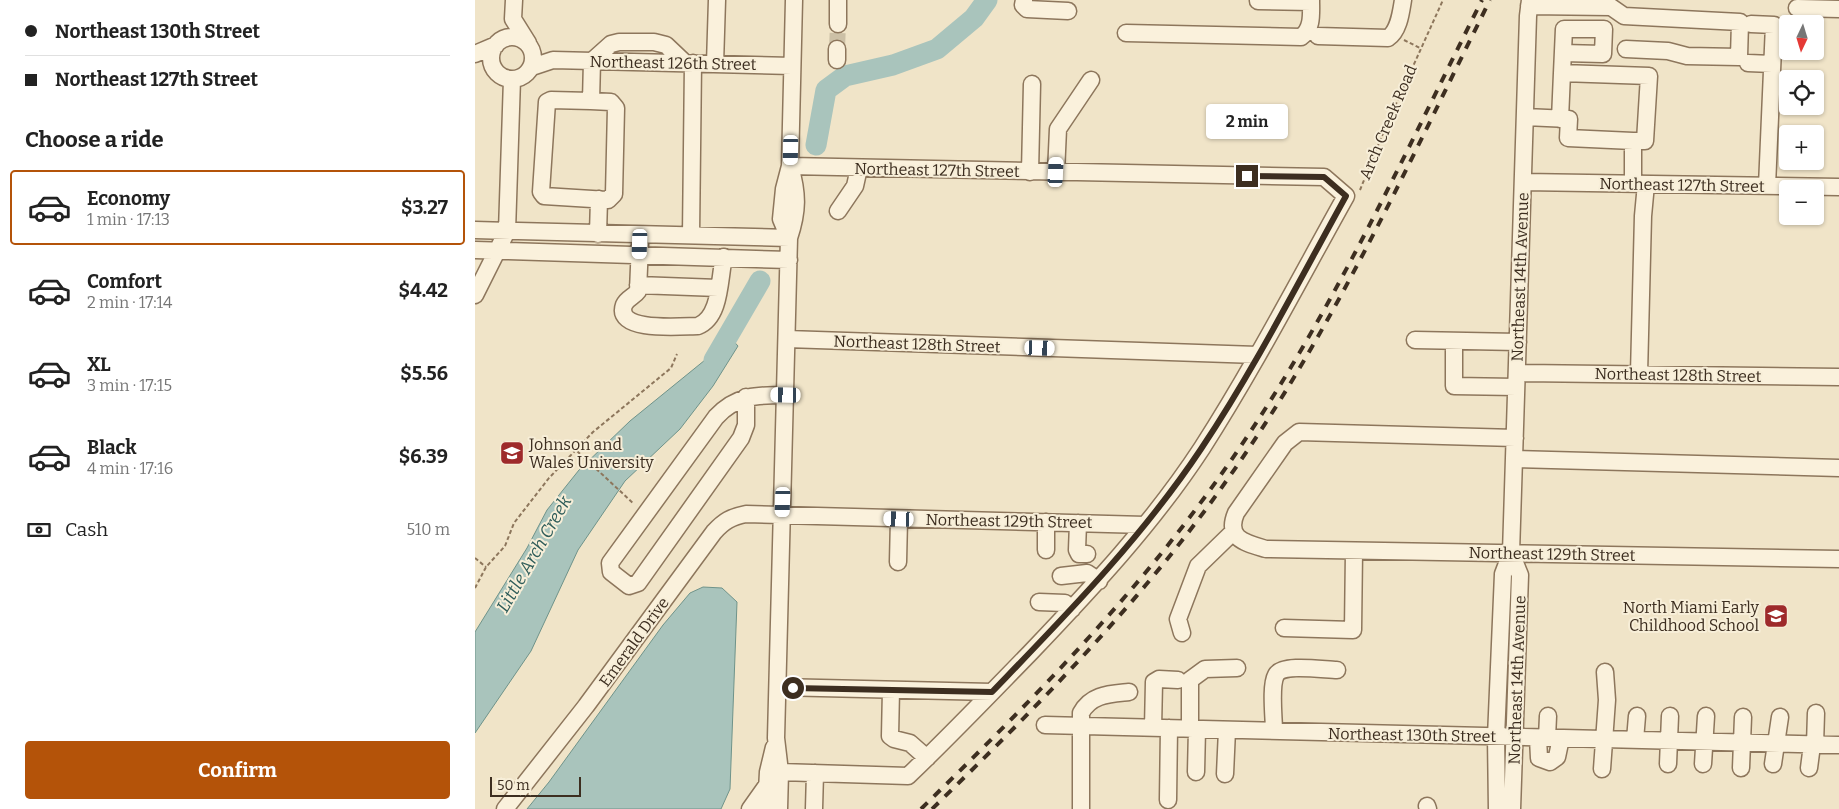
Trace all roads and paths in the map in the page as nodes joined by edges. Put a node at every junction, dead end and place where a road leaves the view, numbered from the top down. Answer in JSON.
{"nodes":[{"id":1,"x":514,"y":0,"type":"edge"},
{"id":2,"x":717,"y":0,"type":"edge"},
{"id":3,"x":794,"y":0,"type":"edge"},
{"id":4,"x":838,"y":0,"type":"edge"},
{"id":5,"x":1024,"y":0,"type":"edge"},
{"id":6,"x":1258,"y":0,"type":"edge"},
{"id":7,"x":1403,"y":0,"type":"edge"},
{"id":8,"x":1443,"y":0,"type":"edge"},
{"id":9,"x":1311,"y":1,"type":"edge"},
{"id":10,"x":1530,"y":3,"type":"edge"},
{"id":11,"x":1797,"y":8,"type":"dead end"},
{"id":12,"x":1839,"y":9,"type":"edge"},
{"id":13,"x":1068,"y":11,"type":"dead end"},
{"id":14,"x":513,"y":19,"type":"junction"},
{"id":15,"x":838,"y":24,"type":"tunnel mouth"},
{"id":16,"x":1751,"y":24,"type":"dead end"},
{"id":17,"x":1125,"y":33,"type":"dead end"},
{"id":18,"x":1393,"y":35,"type":"junction"},
{"id":19,"x":1319,"y":36,"type":"dead end"},
{"id":20,"x":499,"y":42,"type":"junction"},
{"id":21,"x":530,"y":46,"type":"junction"},
{"id":22,"x":1420,"y":48,"type":"junction"},
{"id":23,"x":1626,"y":50,"type":"dead end"},
{"id":24,"x":1563,"y":53,"type":"dead end"},
{"id":25,"x":475,"y":54,"type":"edge"},
{"id":26,"x":475,"y":60,"type":"edge"},
{"id":27,"x":553,"y":60,"type":"junction"},
{"id":28,"x":592,"y":61,"type":"junction"},
{"id":29,"x":689,"y":63,"type":"junction"},
{"id":30,"x":1748,"y":63,"type":"dead end"},
{"id":31,"x":715,"y":64,"type":"junction"},
{"id":32,"x":1772,"y":64,"type":"junction"},
{"id":33,"x":792,"y":66,"type":"junction"},
{"id":34,"x":532,"y":67,"type":"junction"},
{"id":35,"x":494,"y":70,"type":"junction"},
{"id":36,"x":1562,"y":73,"type":"junction"},
{"id":37,"x":1091,"y":80,"type":"dead end"},
{"id":38,"x":512,"y":83,"type":"junction"},
{"id":39,"x":1032,"y":84,"type":"dead end"},
{"id":40,"x":591,"y":101,"type":"junction"},
{"id":41,"x":1525,"y":117,"type":"junction"},
{"id":42,"x":1560,"y":119,"type":"junction"},
{"id":43,"x":1633,"y":140,"type":"junction"},
{"id":44,"x":790,"y":166,"type":"junction"},
{"id":45,"x":859,"y":168,"type":"junction"},
{"id":46,"x":1030,"y":172,"type":"junction"},
{"id":47,"x":1056,"y":172,"type":"junction"},
{"id":48,"x":1524,"y":182,"type":"junction"},
{"id":49,"x":1639,"y":184,"type":"junction"},
{"id":50,"x":1767,"y":186,"type":"junction"},
{"id":51,"x":1839,"y":187,"type":"edge"},
{"id":52,"x":1346,"y":196,"type":"junction"},
{"id":53,"x":599,"y":200,"type":"junction"},
{"id":54,"x":838,"y":211,"type":"dead end"},
{"id":55,"x":507,"y":226,"type":"junction"},
{"id":56,"x":475,"y":230,"type":"edge"},
{"id":57,"x":598,"y":234,"type":"junction"},
{"id":58,"x":640,"y":234,"type":"junction"},
{"id":59,"x":691,"y":235,"type":"junction"},
{"id":60,"x":789,"y":238,"type":"junction"},
{"id":61,"x":475,"y":250,"type":"edge"},
{"id":62,"x":496,"y":250,"type":"junction"},
{"id":63,"x":639,"y":254,"type":"junction"},
{"id":64,"x":724,"y":257,"type":"junction"},
{"id":65,"x":789,"y":260,"type":"junction"},
{"id":66,"x":638,"y":284,"type":"junction"},
{"id":67,"x":717,"y":288,"type":"junction"},
{"id":68,"x":475,"y":295,"type":"edge"},
{"id":69,"x":787,"y":339,"type":"junction"},
{"id":70,"x":1415,"y":340,"type":"dead end"},
{"id":71,"x":1454,"y":341,"type":"junction"},
{"id":72,"x":1518,"y":342,"type":"junction"},
{"id":73,"x":677,"y":354,"type":"dead end"},
{"id":74,"x":1257,"y":355,"type":"junction"},
{"id":75,"x":1639,"y":374,"type":"junction"},
{"id":76,"x":1839,"y":377,"type":"edge"},
{"id":77,"x":1516,"y":380,"type":"junction"},
{"id":78,"x":786,"y":395,"type":"junction"},
{"id":79,"x":746,"y":397,"type":"junction"},
{"id":80,"x":1515,"y":438,"type":"junction"},
{"id":81,"x":577,"y":451,"type":"junction"},
{"id":82,"x":1514,"y":459,"type":"junction"},
{"id":83,"x":1839,"y":468,"type":"edge"},
{"id":84,"x":625,"y":497,"type":"dead end"},
{"id":85,"x":783,"y":516,"type":"junction"},
{"id":86,"x":899,"y":519,"type":"junction"},
{"id":87,"x":1047,"y":522,"type":"junction"},
{"id":88,"x":1078,"y":523,"type":"junction"},
{"id":89,"x":1145,"y":525,"type":"junction"},
{"id":90,"x":1233,"y":532,"type":"junction"},
{"id":91,"x":1046,"y":550,"type":"dead end"},
{"id":92,"x":1354,"y":551,"type":"junction"},
{"id":93,"x":1087,"y":554,"type":"dead end"},
{"id":94,"x":1511,"y":554,"type":"junction"},
{"id":95,"x":475,"y":558,"type":"edge"},
{"id":96,"x":1839,"y":559,"type":"edge"},
{"id":97,"x":898,"y":562,"type":"dead end"},
{"id":98,"x":486,"y":567,"type":"junction"},
{"id":99,"x":1061,"y":576,"type":"dead end"},
{"id":100,"x":1099,"y":581,"type":"junction"},
{"id":101,"x":475,"y":588,"type":"edge"},
{"id":102,"x":1039,"y":602,"type":"dead end"},
{"id":103,"x":1071,"y":609,"type":"junction"},
{"id":104,"x":1284,"y":628,"type":"dead end"},
{"id":105,"x":1182,"y":633,"type":"dead end"},
{"id":106,"x":1237,"y":668,"type":"dead end"},
{"id":107,"x":1337,"y":670,"type":"dead end"},
{"id":108,"x":1605,"y":672,"type":"dead end"},
{"id":109,"x":1178,"y":680,"type":"dead end"},
{"id":110,"x":777,"y":687,"type":"junction"},
{"id":111,"x":891,"y":690,"type":"junction"},
{"id":112,"x":992,"y":692,"type":"junction"},
{"id":113,"x":1129,"y":692,"type":"dead end"},
{"id":114,"x":1816,"y":713,"type":"dead end"},
{"id":115,"x":1547,"y":716,"type":"dead end"},
{"id":116,"x":1637,"y":716,"type":"dead end"},
{"id":117,"x":1670,"y":716,"type":"dead end"},
{"id":118,"x":1706,"y":716,"type":"dead end"},
{"id":119,"x":1743,"y":716,"type":"dead end"},
{"id":120,"x":1780,"y":717,"type":"dead end"},
{"id":121,"x":1045,"y":725,"type":"dead end"},
{"id":122,"x":1082,"y":726,"type":"junction"},
{"id":123,"x":1153,"y":728,"type":"junction"},
{"id":124,"x":1169,"y":728,"type":"junction"},
{"id":125,"x":1193,"y":729,"type":"junction"},
{"id":126,"x":1227,"y":730,"type":"junction"},
{"id":127,"x":1274,"y":731,"type":"junction"},
{"id":128,"x":1496,"y":737,"type":"junction"},
{"id":129,"x":1515,"y":737,"type":"junction"},
{"id":130,"x":776,"y":738,"type":"junction"},
{"id":131,"x":1549,"y":738,"type":"junction"},
{"id":132,"x":1603,"y":739,"type":"junction"},
{"id":133,"x":1635,"y":740,"type":"junction"},
{"id":134,"x":1668,"y":741,"type":"junction"},
{"id":135,"x":1704,"y":742,"type":"junction"},
{"id":136,"x":1743,"y":743,"type":"junction"},
{"id":137,"x":1776,"y":744,"type":"junction"},
{"id":138,"x":1814,"y":745,"type":"junction"},
{"id":139,"x":1839,"y":745,"type":"edge"},
{"id":140,"x":927,"y":758,"type":"junction"},
{"id":141,"x":1668,"y":764,"type":"dead end"},
{"id":142,"x":1703,"y":764,"type":"dead end"},
{"id":143,"x":1773,"y":764,"type":"dead end"},
{"id":144,"x":1741,"y":768,"type":"dead end"},
{"id":145,"x":1809,"y":768,"type":"dead end"},
{"id":146,"x":1602,"y":769,"type":"dead end"},
{"id":147,"x":780,"y":772,"type":"junction"},
{"id":148,"x":1196,"y":772,"type":"dead end"},
{"id":149,"x":815,"y":774,"type":"junction"},
{"id":150,"x":1225,"y":774,"type":"dead end"},
{"id":151,"x":767,"y":785,"type":"junction"},
{"id":152,"x":1168,"y":800,"type":"dead end"},
{"id":153,"x":505,"y":809,"type":"edge"},
{"id":154,"x":750,"y":809,"type":"edge"},
{"id":155,"x":766,"y":809,"type":"edge"},
{"id":156,"x":779,"y":809,"type":"edge"},
{"id":157,"x":814,"y":809,"type":"edge"},
{"id":158,"x":1081,"y":809,"type":"edge"},
{"id":159,"x":1497,"y":809,"type":"edge"},
{"id":160,"x":1513,"y":809,"type":"edge"}],
"edges":[{"from":1,"to":14,"type":"street"},
{"from":2,"to":31,"type":"street"},
{"from":3,"to":33,"type":"street"},
{"from":4,"to":15,"type":"street"},
{"from":5,"to":13,"type":"street"},
{"from":6,"to":9,"type":"street"},
{"from":7,"to":18,"type":"street"},
{"from":8,"to":22,"type":"path","name":"Arch Creek Road"},
{"from":9,"to":17,"type":"street"},
{"from":10,"to":23,"type":"street"},
{"from":10,"to":41,"type":"street","name":"Northeast 14th Avenue"},
{"from":11,"to":12,"type":"street"},
{"from":14,"to":20,"type":"street"},
{"from":14,"to":21,"type":"street"},
{"from":16,"to":32,"type":"street"},
{"from":18,"to":19,"type":"street"},
{"from":18,"to":22,"type":"path"},
{"from":20,"to":21,"type":"street"},
{"from":20,"to":25,"type":"street"},
{"from":20,"to":35,"type":"street"},
{"from":21,"to":27,"type":"street","name":"Northeast 126th Street"},
{"from":21,"to":34,"type":"street"},
{"from":22,"to":52,"type":"path","name":"Arch Creek Road"},
{"from":24,"to":36,"type":"street"},
{"from":26,"to":35,"type":"street"},
{"from":27,"to":28,"type":"street","name":"Northeast 126th Street"},
{"from":27,"to":34,"type":"street","name":"Northeast 126th Street"},
{"from":28,"to":29,"type":"street","name":"Northeast 126th Street"},
{"from":28,"to":40,"type":"street"},
{"from":29,"to":31,"type":"street","name":"Northeast 126th Street"},
{"from":29,"to":59,"type":"street"},
{"from":30,"to":32,"type":"street"},
{"from":31,"to":33,"type":"street","name":"Northeast 126th Street"},
{"from":32,"to":50,"type":"street"},
{"from":33,"to":44,"type":"street"},
{"from":34,"to":38,"type":"street"},
{"from":35,"to":38,"type":"street"},
{"from":36,"to":42,"type":"street"},
{"from":36,"to":43,"type":"street"},
{"from":37,"to":47,"type":"street"},
{"from":38,"to":55,"type":"street"},
{"from":39,"to":46,"type":"street"},
{"from":40,"to":53,"type":"street"},
{"from":40,"to":53,"type":"street"},
{"from":41,"to":42,"type":"street"},
{"from":41,"to":48,"type":"street","name":"Northeast 14th Avenue"},
{"from":42,"to":43,"type":"street"},
{"from":43,"to":49,"type":"street"},
{"from":44,"to":45,"type":"street","name":"Northeast 127th Street"},
{"from":44,"to":60,"type":"street"},
{"from":45,"to":46,"type":"street","name":"Northeast 127th Street"},
{"from":45,"to":54,"type":"street"},
{"from":46,"to":47,"type":"street","name":"Northeast 127th Street"},
{"from":47,"to":52,"type":"street","name":"Northeast 127th Street"},
{"from":48,"to":49,"type":"street","name":"Northeast 127th Street"},
{"from":48,"to":72,"type":"street","name":"Northeast 14th Avenue"},
{"from":49,"to":50,"type":"street","name":"Northeast 127th Street"},
{"from":49,"to":75,"type":"street"},
{"from":50,"to":51,"type":"street","name":"Northeast 127th Street"},
{"from":52,"to":74,"type":"street","name":"Arch Creek Road"},
{"from":53,"to":57,"type":"street"},
{"from":55,"to":56,"type":"street"},
{"from":55,"to":57,"type":"street"},
{"from":55,"to":62,"type":"street"},
{"from":57,"to":58,"type":"street"},
{"from":58,"to":59,"type":"street"},
{"from":58,"to":63,"type":"street"},
{"from":59,"to":60,"type":"street"},
{"from":60,"to":65,"type":"street"},
{"from":61,"to":62,"type":"street"},
{"from":62,"to":63,"type":"street"},
{"from":62,"to":68,"type":"street"},
{"from":63,"to":64,"type":"street"},
{"from":63,"to":66,"type":"street"},
{"from":64,"to":65,"type":"street"},
{"from":64,"to":67,"type":"street"},
{"from":65,"to":69,"type":"street"},
{"from":66,"to":67,"type":"street"},
{"from":66,"to":67,"type":"street"},
{"from":69,"to":74,"type":"street","name":"Northeast 128th Street"},
{"from":69,"to":78,"type":"street"},
{"from":70,"to":71,"type":"street"},
{"from":71,"to":72,"type":"street"},
{"from":71,"to":77,"type":"street","name":"Northeast 128th Street"},
{"from":72,"to":77,"type":"street","name":"Northeast 14th Avenue"},
{"from":73,"to":81,"type":"path"},
{"from":74,"to":89,"type":"street","name":"Arch Creek Road"},
{"from":75,"to":76,"type":"street","name":"Northeast 128th Street"},
{"from":75,"to":77,"type":"street","name":"Northeast 128th Street"},
{"from":77,"to":80,"type":"street","name":"Northeast 14th Avenue"},
{"from":78,"to":79,"type":"street"},
{"from":78,"to":85,"type":"street"},
{"from":79,"to":79,"type":"street"},
{"from":80,"to":82,"type":"street","name":"Northeast 14th Avenue"},
{"from":80,"to":90,"type":"street"},
{"from":81,"to":84,"type":"path"},
{"from":81,"to":98,"type":"path"},
{"from":82,"to":83,"type":"street"},
{"from":82,"to":94,"type":"street","name":"Northeast 14th Avenue"},
{"from":85,"to":86,"type":"street","name":"Northeast 129th Street"},
{"from":85,"to":110,"type":"street"},
{"from":85,"to":153,"type":"street","name":"Emerald Drive"},
{"from":86,"to":87,"type":"street","name":"Northeast 129th Street"},
{"from":86,"to":97,"type":"street"},
{"from":87,"to":88,"type":"street","name":"Northeast 129th Street"},
{"from":87,"to":91,"type":"street"},
{"from":88,"to":89,"type":"street","name":"Northeast 129th Street"},
{"from":88,"to":93,"type":"street"},
{"from":89,"to":100,"type":"street","name":"Arch Creek Road"},
{"from":90,"to":92,"type":"street","name":"Northeast 129th Street"},
{"from":90,"to":105,"type":"street"},
{"from":92,"to":94,"type":"street","name":"Northeast 129th Street"},
{"from":92,"to":104,"type":"street"},
{"from":94,"to":96,"type":"street","name":"Northeast 129th Street"},
{"from":94,"to":128,"type":"street","name":"Northeast 14th Avenue"},
{"from":94,"to":129,"type":"street","name":"Northeast 14th Avenue"},
{"from":95,"to":98,"type":"path"},
{"from":98,"to":101,"type":"path"},
{"from":99,"to":100,"type":"street"},
{"from":100,"to":103,"type":"street","name":"Arch Creek Road"},
{"from":102,"to":103,"type":"street"},
{"from":103,"to":112,"type":"street","name":"Arch Creek Road"},
{"from":106,"to":125,"type":"street"},
{"from":107,"to":127,"type":"street"},
{"from":108,"to":132,"type":"street"},
{"from":109,"to":123,"type":"street"},
{"from":110,"to":111,"type":"street"},
{"from":110,"to":130,"type":"street"},
{"from":111,"to":112,"type":"street"},
{"from":111,"to":140,"type":"street"},
{"from":112,"to":140,"type":"street","name":"Arch Creek Road"},
{"from":113,"to":122,"type":"street"},
{"from":114,"to":138,"type":"street"},
{"from":115,"to":131,"type":"street"},
{"from":116,"to":133,"type":"street"},
{"from":117,"to":134,"type":"street"},
{"from":118,"to":135,"type":"street"},
{"from":119,"to":136,"type":"street"},
{"from":120,"to":137,"type":"street"},
{"from":121,"to":122,"type":"street","name":"Northeast 130th Street"},
{"from":122,"to":123,"type":"street","name":"Northeast 130th Street"},
{"from":122,"to":158,"type":"street"},
{"from":123,"to":124,"type":"street","name":"Northeast 130th Street"},
{"from":124,"to":125,"type":"street","name":"Northeast 130th Street"},
{"from":124,"to":152,"type":"street"},
{"from":125,"to":126,"type":"street","name":"Northeast 130th Street"},
{"from":125,"to":148,"type":"street"},
{"from":126,"to":127,"type":"street","name":"Northeast 130th Street"},
{"from":126,"to":150,"type":"street"},
{"from":127,"to":128,"type":"street","name":"Northeast 130th Street"},
{"from":128,"to":129,"type":"street","name":"Northeast 130th Street"},
{"from":128,"to":159,"type":"street","name":"Northeast 14th Avenue"},
{"from":129,"to":131,"type":"street","name":"Northeast 130th Street"},
{"from":129,"to":160,"type":"street","name":"Northeast 14th Avenue"},
{"from":130,"to":147,"type":"street"},
{"from":130,"to":151,"type":"street"},
{"from":131,"to":132,"type":"street","name":"Northeast 130th Street"},
{"from":132,"to":133,"type":"street","name":"Northeast 130th Street"},
{"from":132,"to":146,"type":"street"},
{"from":133,"to":134,"type":"street","name":"Northeast 130th Street"},
{"from":134,"to":135,"type":"street","name":"Northeast 130th Street"},
{"from":134,"to":141,"type":"street"},
{"from":135,"to":136,"type":"street","name":"Northeast 130th Street"},
{"from":135,"to":142,"type":"street"},
{"from":136,"to":137,"type":"street","name":"Northeast 130th Street"},
{"from":136,"to":144,"type":"street"},
{"from":137,"to":138,"type":"street","name":"Northeast 130th Street"},
{"from":137,"to":143,"type":"street"},
{"from":138,"to":139,"type":"street","name":"Northeast 130th Street"},
{"from":138,"to":145,"type":"street"},
{"from":140,"to":149,"type":"street","name":"Arch Creek Road"},
{"from":147,"to":149,"type":"street"},
{"from":147,"to":156,"type":"street"},
{"from":149,"to":157,"type":"street"},
{"from":151,"to":154,"type":"street"},
{"from":151,"to":155,"type":"street"}]}
